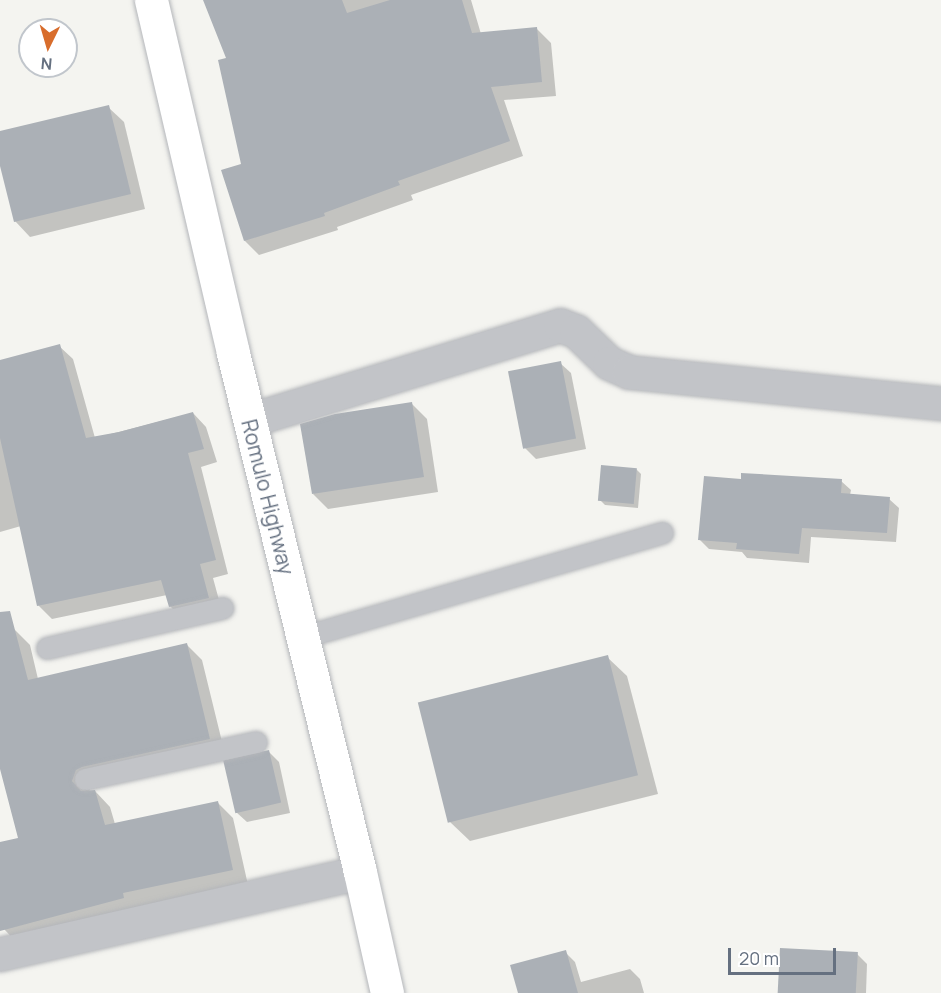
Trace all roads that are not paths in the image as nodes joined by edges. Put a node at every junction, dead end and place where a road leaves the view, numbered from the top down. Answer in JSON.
{"nodes":[{"id":1,"x":151,"y":0,"type":"edge"},
{"id":2,"x":941,"y":404,"type":"edge"},
{"id":3,"x":250,"y":420,"type":"junction"},
{"id":4,"x":662,"y":533,"type":"dead end"},
{"id":5,"x":222,"y":608,"type":"dead end"},
{"id":6,"x":303,"y":637,"type":"junction"},
{"id":7,"x":47,"y":648,"type":"dead end"},
{"id":8,"x":256,"y":742,"type":"dead end"},
{"id":9,"x":85,"y":778,"type":"dead end"},
{"id":10,"x":360,"y":872,"type":"junction"},
{"id":11,"x":0,"y":954,"type":"edge"},
{"id":12,"x":387,"y":993,"type":"edge"}],
"edges":[{"from":1,"to":3,"type":"highway","name":"Romulo Highway"},
{"from":2,"to":3,"type":"street"},
{"from":3,"to":6,"type":"highway","name":"Romulo Highway"},
{"from":4,"to":6,"type":"lane"},
{"from":5,"to":7,"type":"lane"},
{"from":6,"to":10,"type":"highway","name":"Romulo Highway"},
{"from":8,"to":9,"type":"lane"},
{"from":10,"to":11,"type":"street"},
{"from":10,"to":12,"type":"highway","name":"Romulo Highway"}]}
